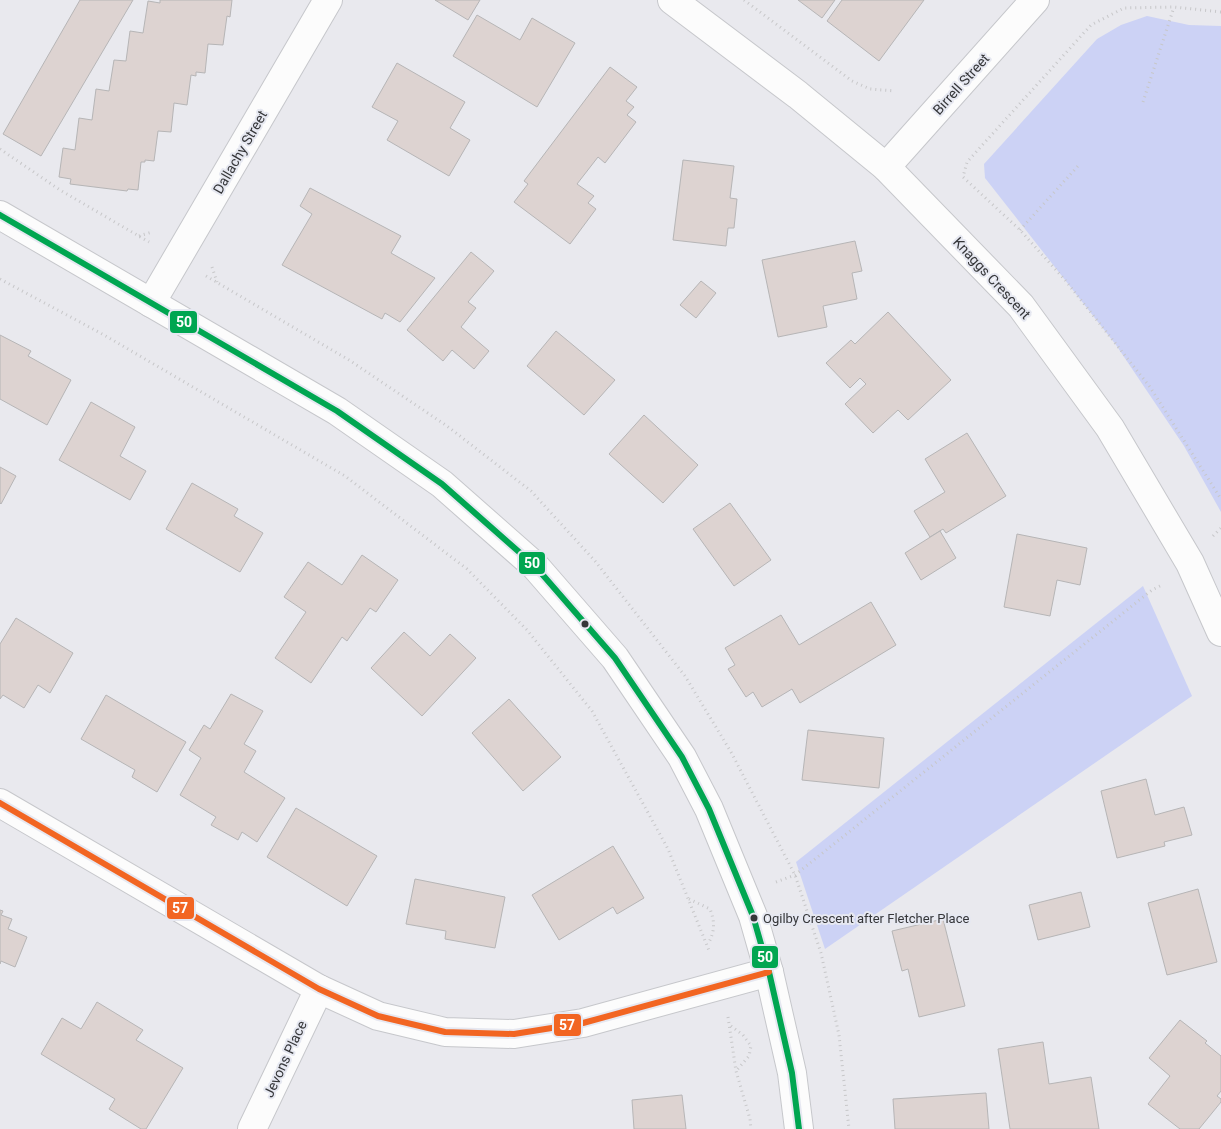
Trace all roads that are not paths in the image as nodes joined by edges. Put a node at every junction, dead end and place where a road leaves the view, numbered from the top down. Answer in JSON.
{"nodes":[{"id":1,"x":328,"y":0,"type":"edge"},
{"id":2,"x":672,"y":0,"type":"edge"},
{"id":3,"x":1035,"y":0,"type":"edge"},
{"id":4,"x":886,"y":167,"type":"junction"},
{"id":5,"x":0,"y":215,"type":"edge"},
{"id":6,"x":151,"y":303,"type":"junction"},
{"id":7,"x":1221,"y":632,"type":"edge"},
{"id":8,"x":0,"y":803,"type":"edge"},
{"id":9,"x":769,"y":972,"type":"junction"},
{"id":10,"x":318,"y":988,"type":"junction"},
{"id":11,"x":252,"y":1129,"type":"edge"},
{"id":12,"x":800,"y":1129,"type":"edge"}],
"edges":[{"from":1,"to":6,"type":"street","name":"Dallachy Street"},
{"from":2,"to":4,"type":"street","name":"Knaggs Crescent"},
{"from":3,"to":4,"type":"street","name":"Birrell Street"},
{"from":4,"to":7,"type":"street","name":"Knaggs Crescent"},
{"from":5,"to":6,"type":"street"},
{"from":6,"to":9,"type":"street"},
{"from":8,"to":10,"type":"street"},
{"from":9,"to":10,"type":"street"},
{"from":9,"to":12,"type":"street"},
{"from":10,"to":11,"type":"street","name":"Jevons Place"}]}
